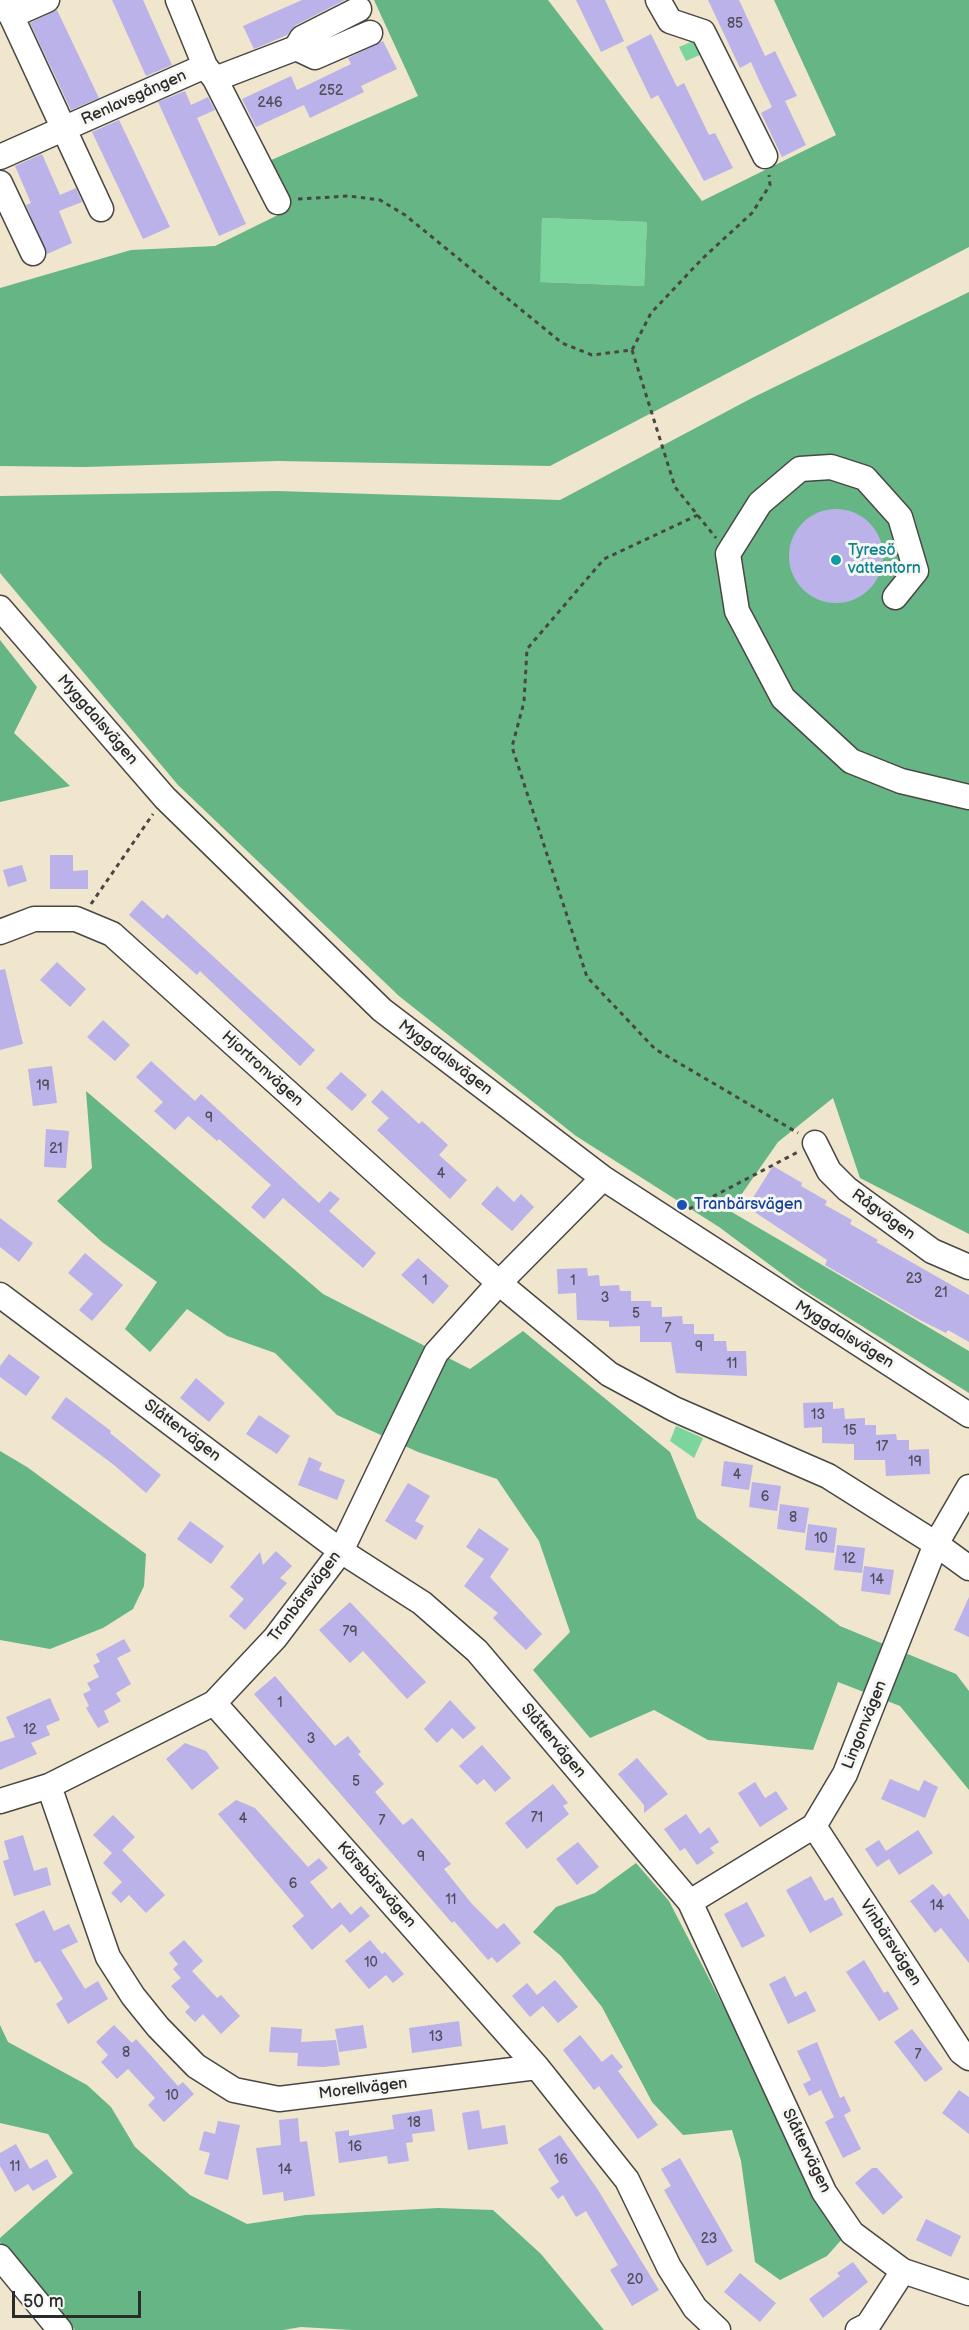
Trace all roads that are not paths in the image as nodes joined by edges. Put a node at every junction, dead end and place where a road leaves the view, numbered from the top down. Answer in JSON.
{"nodes":[{"id":1,"x":46,"y":0,"type":"edge"},
{"id":2,"x":178,"y":0,"type":"edge"},
{"id":3,"x":658,"y":0,"type":"edge"},
{"id":4,"x":7,"y":8,"type":"edge"},
{"id":5,"x":359,"y":9,"type":"dead end"},
{"id":6,"x":370,"y":33,"type":"dead end"},
{"id":7,"x":296,"y":48,"type":"junction"},
{"id":8,"x":210,"y":73,"type":"junction"},
{"id":9,"x":63,"y":129,"type":"junction"},
{"id":10,"x":765,"y":156,"type":"road end"},
{"id":11,"x":0,"y":157,"type":"edge"},
{"id":12,"x":0,"y":183,"type":"edge"},
{"id":13,"x":278,"y":202,"type":"road end"},
{"id":14,"x":101,"y":209,"type":"dead end"},
{"id":15,"x":33,"y":253,"type":"dead end"},
{"id":16,"x":895,"y":597,"type":"dead end"},
{"id":17,"x":0,"y":608,"type":"edge"},
{"id":18,"x":969,"y":797,"type":"edge"},
{"id":19,"x":0,"y":932,"type":"edge"},
{"id":20,"x":815,"y":1143,"type":"road end"},
{"id":21,"x":603,"y":1178,"type":"junction"},
{"id":22,"x":969,"y":1267,"type":"edge"},
{"id":23,"x":500,"y":1283,"type":"junction"},
{"id":24,"x":0,"y":1295,"type":"edge"},
{"id":25,"x":969,"y":1414,"type":"edge"},
{"id":26,"x":969,"y":1487,"type":"edge"},
{"id":27,"x":936,"y":1544,"type":"junction"},
{"id":28,"x":341,"y":1551,"type":"junction"},
{"id":29,"x":969,"y":1569,"type":"edge"},
{"id":30,"x":214,"y":1703,"type":"junction"},
{"id":31,"x":49,"y":1786,"type":"junction"},
{"id":32,"x":0,"y":1801,"type":"edge"},
{"id":33,"x":814,"y":1826,"type":"junction"},
{"id":34,"x":690,"y":1902,"type":"junction"},
{"id":35,"x":969,"y":2058,"type":"edge"},
{"id":36,"x":537,"y":2067,"type":"junction"},
{"id":37,"x":0,"y":2257,"type":"edge"},
{"id":38,"x":903,"y":2271,"type":"junction"},
{"id":39,"x":969,"y":2293,"type":"edge"},
{"id":40,"x":60,"y":2330,"type":"edge"},
{"id":41,"x":718,"y":2330,"type":"edge"},
{"id":42,"x":858,"y":2330,"type":"edge"}],
"edges":[{"from":1,"to":4,"type":"street","name":"Renlavsgången"},
{"from":2,"to":8,"type":"street","name":"Renlavsgången"},
{"from":3,"to":10,"type":"street"},
{"from":4,"to":9,"type":"street","name":"Renlavsgången"},
{"from":5,"to":7,"type":"street","name":"Renlavsgången"},
{"from":6,"to":7,"type":"street"},
{"from":7,"to":8,"type":"street","name":"Renlavsgången"},
{"from":8,"to":9,"type":"street","name":"Renlavsgången"},
{"from":8,"to":13,"type":"street","name":"Renlavsgången"},
{"from":9,"to":11,"type":"street","name":"Renlavsgången"},
{"from":9,"to":14,"type":"street","name":"Renlavsgången"},
{"from":12,"to":15,"type":"street"},
{"from":16,"to":18,"type":"street"},
{"from":17,"to":21,"type":"street","name":"Myggdalsvägen"},
{"from":19,"to":23,"type":"street","name":"Hjortronvägen"},
{"from":20,"to":22,"type":"street","name":"Rågvägen"},
{"from":21,"to":23,"type":"street","name":"Tranbärsvägen"},
{"from":21,"to":25,"type":"street","name":"Myggdalsvägen"},
{"from":23,"to":27,"type":"street"},
{"from":23,"to":28,"type":"street","name":"Tranbärsvägen"},
{"from":24,"to":28,"type":"street","name":"Slåttervägen"},
{"from":26,"to":27,"type":"street","name":"Lingonvägen"},
{"from":27,"to":29,"type":"street"},
{"from":27,"to":33,"type":"street","name":"Lingonvägen"},
{"from":28,"to":30,"type":"street","name":"Tranbärsvägen"},
{"from":28,"to":34,"type":"street","name":"Slåttervägen"},
{"from":30,"to":31,"type":"street","name":"Tranbärsvägen"},
{"from":30,"to":36,"type":"street","name":"Körsbärsvägen"},
{"from":31,"to":32,"type":"street","name":"Tranbärsvägen"},
{"from":31,"to":36,"type":"street","name":"Morellvägen"},
{"from":33,"to":34,"type":"street","name":"Lingonvägen"},
{"from":33,"to":35,"type":"street","name":"Vinbärsvägen"},
{"from":34,"to":38,"type":"street","name":"Slåttervägen"},
{"from":36,"to":41,"type":"street"},
{"from":37,"to":40,"type":"street"},
{"from":38,"to":39,"type":"street","name":"Slåttervägen"},
{"from":38,"to":42,"type":"street"}]}
